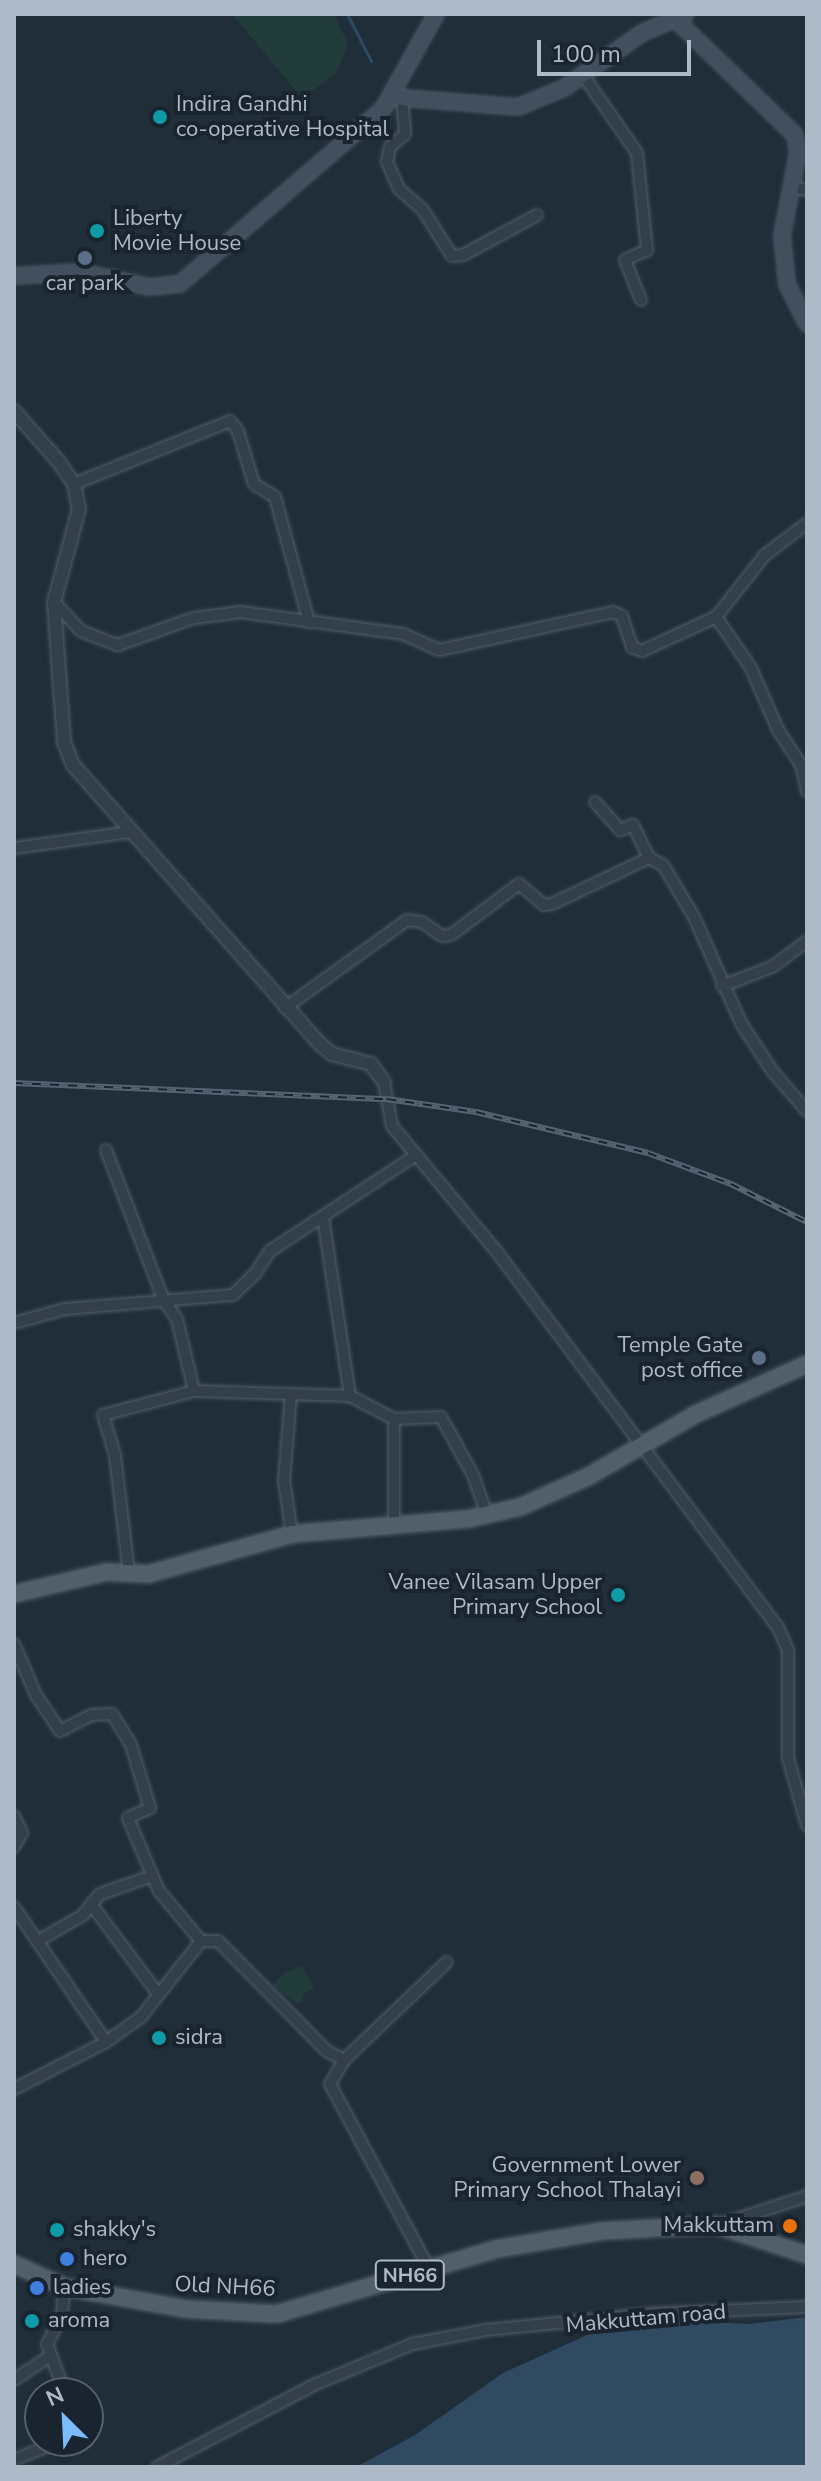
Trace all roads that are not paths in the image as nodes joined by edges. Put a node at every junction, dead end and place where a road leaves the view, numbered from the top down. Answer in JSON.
{"nodes":[{"id":1,"x":436,"y":14,"type":"edge"},
{"id":2,"x":681,"y":17,"type":"edge"},
{"id":3,"x":583,"y":75,"type":"junction"},
{"id":4,"x":396,"y":97,"type":"junction"},
{"id":5,"x":791,"y":187,"type":"junction"},
{"id":6,"x":807,"y":190,"type":"edge"},
{"id":7,"x":537,"y":215,"type":"dead end"},
{"id":8,"x":14,"y":276,"type":"edge"},
{"id":9,"x":641,"y":300,"type":"dead end"},
{"id":10,"x":807,"y":324,"type":"edge"},
{"id":11,"x":14,"y":411,"type":"edge"},
{"id":12,"x":74,"y":484,"type":"junction"},
{"id":13,"x":807,"y":523,"type":"edge"},
{"id":14,"x":54,"y":602,"type":"junction"},
{"id":15,"x":716,"y":617,"type":"junction"},
{"id":16,"x":309,"y":622,"type":"junction"},
{"id":17,"x":807,"y":791,"type":"edge"},
{"id":18,"x":595,"y":802,"type":"dead end"},
{"id":19,"x":131,"y":832,"type":"junction"},
{"id":20,"x":14,"y":848,"type":"edge"},
{"id":21,"x":649,"y":858,"type":"junction"},
{"id":22,"x":807,"y":941,"type":"edge"},
{"id":23,"x":722,"y":986,"type":"junction"},
{"id":24,"x":285,"y":1008,"type":"junction"},
{"id":25,"x":384,"y":1082,"type":"joint"},
{"id":26,"x":807,"y":1111,"type":"edge"},
{"id":27,"x":106,"y":1150,"type":"dead end"},
{"id":28,"x":416,"y":1155,"type":"junction"},
{"id":29,"x":323,"y":1217,"type":"junction"},
{"id":30,"x":164,"y":1301,"type":"junction"},
{"id":31,"x":14,"y":1323,"type":"edge"},
{"id":32,"x":807,"y":1364,"type":"edge"},
{"id":33,"x":194,"y":1391,"type":"junction"},
{"id":34,"x":291,"y":1395,"type":"junction"},
{"id":35,"x":350,"y":1396,"type":"junction"},
{"id":36,"x":394,"y":1419,"type":"junction"},
{"id":37,"x":642,"y":1447,"type":"junction"},
{"id":38,"x":487,"y":1515,"type":"junction"},
{"id":39,"x":394,"y":1523,"type":"junction"},
{"id":40,"x":292,"y":1534,"type":"junction"},
{"id":41,"x":129,"y":1573,"type":"junction"},
{"id":42,"x":20,"y":1598,"type":"edge"},
{"id":43,"x":14,"y":1644,"type":"edge"},
{"id":44,"x":14,"y":1816,"type":"edge"},
{"id":45,"x":807,"y":1825,"type":"edge"},
{"id":46,"x":14,"y":1847,"type":"edge"},
{"id":47,"x":152,"y":1876,"type":"junction"},
{"id":48,"x":91,"y":1904,"type":"junction"},
{"id":49,"x":14,"y":1907,"type":"edge"},
{"id":50,"x":38,"y":1941,"type":"junction"},
{"id":51,"x":201,"y":1941,"type":"junction"},
{"id":52,"x":447,"y":1962,"type":"dead end"},
{"id":53,"x":158,"y":1994,"type":"junction"},
{"id":54,"x":106,"y":2042,"type":"junction"},
{"id":55,"x":344,"y":2060,"type":"junction"},
{"id":56,"x":14,"y":2089,"type":"edge"},
{"id":57,"x":807,"y":2196,"type":"edge"},
{"id":58,"x":716,"y":2225,"type":"junction"},
{"id":59,"x":807,"y":2255,"type":"edge"},
{"id":60,"x":14,"y":2264,"type":"edge"},
{"id":61,"x":429,"y":2269,"type":"junction"},
{"id":62,"x":64,"y":2287,"type":"junction"},
{"id":63,"x":807,"y":2307,"type":"edge"},
{"id":64,"x":50,"y":2356,"type":"junction"},
{"id":65,"x":59,"y":2377,"type":"edge"},
{"id":66,"x":14,"y":2380,"type":"edge"},
{"id":67,"x":157,"y":2467,"type":"edge"}],
"edges":[{"from":1,"to":4,"type":"main road"},
{"from":2,"to":3,"type":"main road"},
{"from":2,"to":5,"type":"main road"},
{"from":3,"to":4,"type":"main road"},
{"from":3,"to":9,"type":"street"},
{"from":4,"to":7,"type":"street"},
{"from":4,"to":8,"type":"main road"},
{"from":5,"to":6,"type":"street"},
{"from":5,"to":10,"type":"main road"},
{"from":11,"to":12,"type":"street"},
{"from":12,"to":14,"type":"street"},
{"from":12,"to":16,"type":"street"},
{"from":13,"to":15,"type":"street"},
{"from":14,"to":16,"type":"street"},
{"from":14,"to":19,"type":"street"},
{"from":15,"to":16,"type":"street"},
{"from":15,"to":17,"type":"street"},
{"from":18,"to":21,"type":"street"},
{"from":19,"to":20,"type":"street"},
{"from":19,"to":24,"type":"street"},
{"from":21,"to":23,"type":"street"},
{"from":21,"to":24,"type":"street"},
{"from":22,"to":23,"type":"street"},
{"from":23,"to":26,"type":"street"},
{"from":24,"to":25,"type":"street"},
{"from":25,"to":28,"type":"street"},
{"from":27,"to":30,"type":"street"},
{"from":28,"to":29,"type":"street"},
{"from":28,"to":37,"type":"street"},
{"from":29,"to":30,"type":"street"},
{"from":29,"to":35,"type":"street"},
{"from":30,"to":31,"type":"street"},
{"from":30,"to":33,"type":"street"},
{"from":32,"to":37,"type":"main road"},
{"from":33,"to":34,"type":"street"},
{"from":33,"to":41,"type":"street"},
{"from":34,"to":35,"type":"street"},
{"from":34,"to":40,"type":"street"},
{"from":35,"to":36,"type":"street"},
{"from":36,"to":38,"type":"street"},
{"from":36,"to":39,"type":"street"},
{"from":37,"to":38,"type":"main road"},
{"from":37,"to":45,"type":"street"},
{"from":38,"to":39,"type":"main road"},
{"from":39,"to":40,"type":"main road"},
{"from":40,"to":41,"type":"main road"},
{"from":41,"to":42,"type":"main road"},
{"from":43,"to":47,"type":"street"},
{"from":44,"to":46,"type":"street"},
{"from":47,"to":48,"type":"street"},
{"from":47,"to":51,"type":"street"},
{"from":48,"to":50,"type":"street"},
{"from":48,"to":53,"type":"street"},
{"from":49,"to":50,"type":"street"},
{"from":50,"to":54,"type":"street"},
{"from":51,"to":53,"type":"street"},
{"from":51,"to":55,"type":"street"},
{"from":52,"to":55,"type":"street"},
{"from":53,"to":54,"type":"street"},
{"from":54,"to":56,"type":"street"},
{"from":55,"to":61,"type":"street"},
{"from":57,"to":58,"type":"street"},
{"from":58,"to":59,"type":"main road","name":"Old NH66","number":"NH66"},
{"from":58,"to":61,"type":"main road","name":"Old NH66","number":"NH66"},
{"from":60,"to":62,"type":"main road","name":"Old NH66","number":"NH66"},
{"from":61,"to":62,"type":"main road","name":"Old NH66","number":"NH66"},
{"from":62,"to":64,"type":"street"},
{"from":63,"to":67,"type":"street","name":"Makkuttam road"},
{"from":64,"to":65,"type":"street"},
{"from":64,"to":66,"type":"street"}]}
